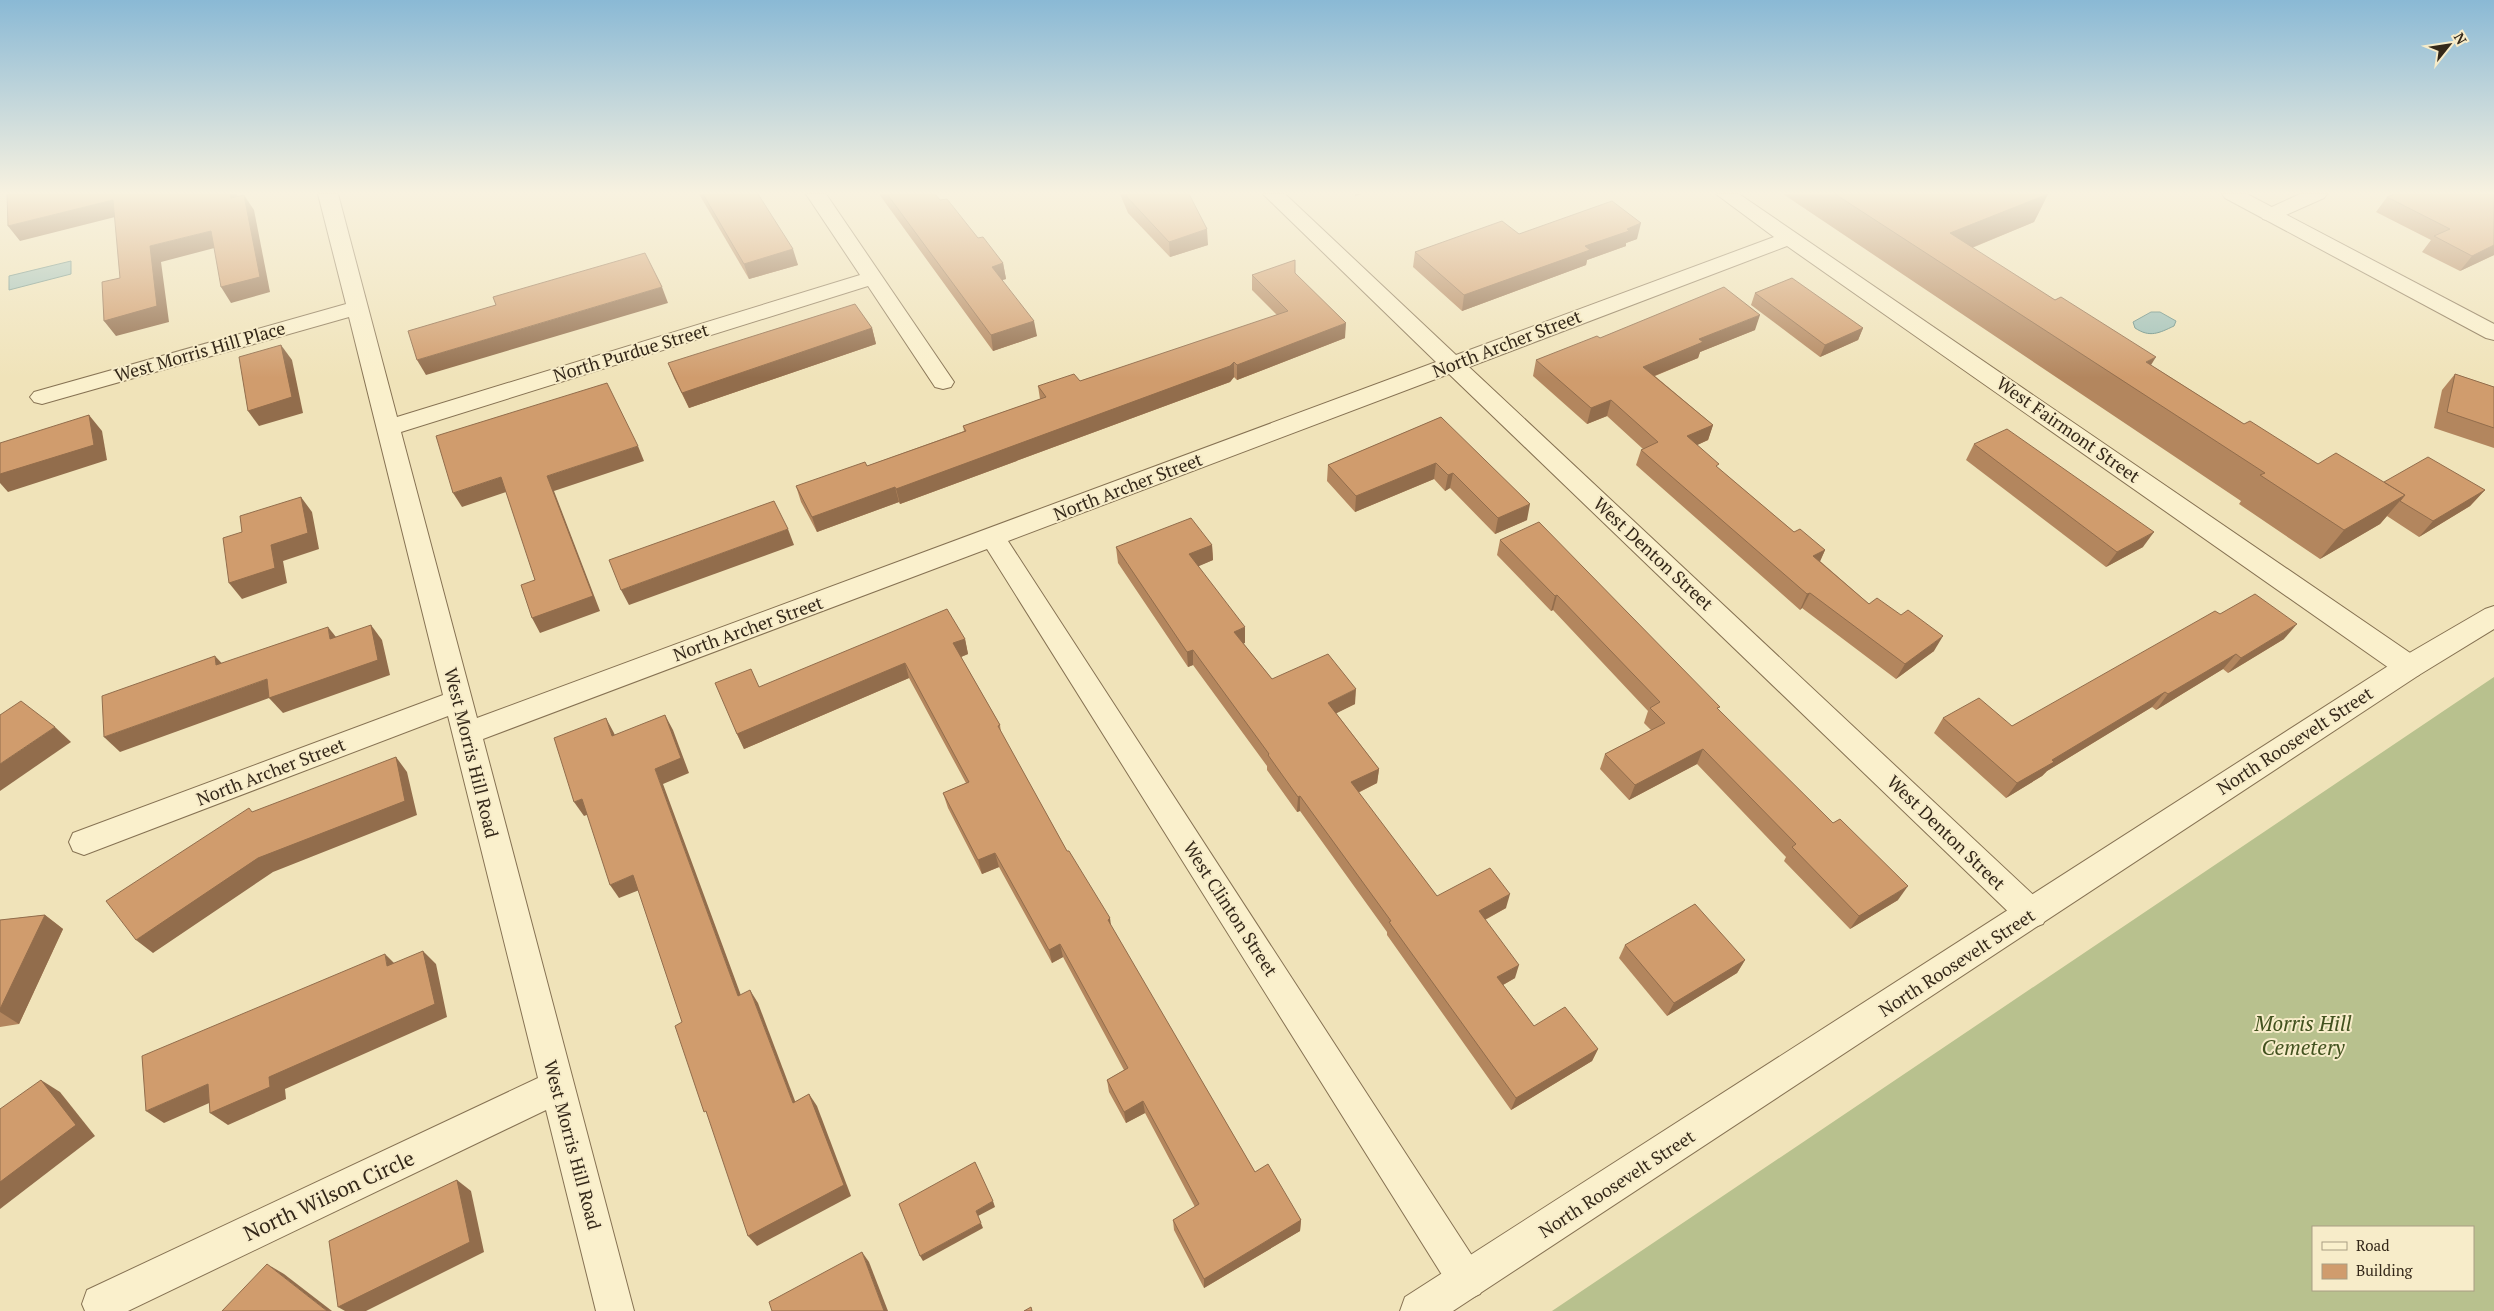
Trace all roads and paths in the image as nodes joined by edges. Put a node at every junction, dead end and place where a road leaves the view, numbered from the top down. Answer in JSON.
{"nodes":[{"id":1,"x":344,"y":255,"type":"edge"},
{"id":2,"x":858,"y":255,"type":"edge"},
{"id":3,"x":1338,"y":255,"type":"edge"},
{"id":4,"x":1744,"y":255,"type":"edge"},
{"id":5,"x":1815,"y":255,"type":"edge"},
{"id":6,"x":2346,"y":255,"type":"edge"},
{"id":7,"x":873,"y":278,"type":"junction"},
{"id":8,"x":357,"y":308,"type":"junction"},
{"id":9,"x":2494,"y":333,"type":"edge"},
{"id":10,"x":1453,"y":364,"type":"junction"},
{"id":11,"x":943,"y":382,"type":"dead end"},
{"id":12,"x":42,"y":396,"type":"dead end"},
{"id":13,"x":388,"y":428,"type":"junction"},
{"id":14,"x":993,"y":537,"type":"junction"},
{"id":15,"x":2494,"y":616,"type":"edge"},
{"id":16,"x":2409,"y":667,"type":"junction"},
{"id":17,"x":458,"y":701,"type":"junction"},
{"id":18,"x":465,"y":734,"type":"junction"},
{"id":19,"x":84,"y":842,"type":"dead end"},
{"id":20,"x":2032,"y":914,"type":"junction"},
{"id":21,"x":557,"y":1087,"type":"junction"},
{"id":22,"x":1467,"y":1281,"type":"junction"},
{"id":23,"x":102,"y":1304,"type":"dead end"},
{"id":24,"x":615,"y":1311,"type":"edge"},
{"id":25,"x":1420,"y":1311,"type":"edge"}],
"edges":[{"from":1,"to":8,"type":"street","name":"West Morris Hill Road"},
{"from":2,"to":7,"type":"street"},
{"from":3,"to":10,"type":"street","name":"West Denton Street"},
{"from":4,"to":10,"type":"street","name":"North Archer Street"},
{"from":5,"to":16,"type":"street","name":"West Fairmont Street"},
{"from":6,"to":9,"type":"street"},
{"from":7,"to":11,"type":"street"},
{"from":7,"to":13,"type":"street","name":"North Purdue Street"},
{"from":8,"to":12,"type":"street","name":"West Morris Hill Place"},
{"from":8,"to":13,"type":"street","name":"West Morris Hill Road"},
{"from":10,"to":14,"type":"street","name":"North Archer Street"},
{"from":10,"to":20,"type":"street","name":"West Denton Street"},
{"from":13,"to":17,"type":"street","name":"West Morris Hill Road"},
{"from":14,"to":18,"type":"street","name":"North Archer Street"},
{"from":14,"to":22,"type":"street","name":"West Clinton Street"},
{"from":15,"to":16,"type":"street","name":"North Roosevelt Street"},
{"from":16,"to":20,"type":"street","name":"North Roosevelt Street"},
{"from":17,"to":18,"type":"street","name":"West Morris Hill Road"},
{"from":17,"to":19,"type":"street","name":"North Archer Street"},
{"from":18,"to":21,"type":"street","name":"West Morris Hill Road"},
{"from":20,"to":22,"type":"street","name":"North Roosevelt Street"},
{"from":21,"to":23,"type":"street","name":"North Wilson Circle"},
{"from":21,"to":24,"type":"street","name":"West Morris Hill Road"},
{"from":22,"to":25,"type":"street","name":"North Roosevelt Street"}]}
